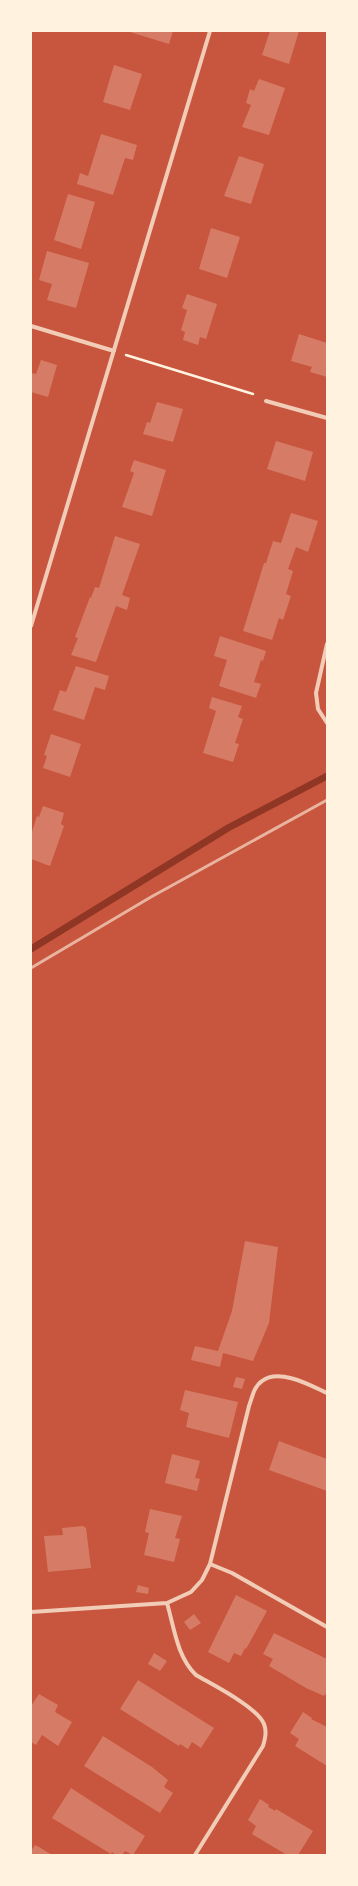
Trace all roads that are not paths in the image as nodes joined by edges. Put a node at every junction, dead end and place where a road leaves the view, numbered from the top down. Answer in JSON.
{"nodes":[{"id":1,"x":210,"y":31,"type":"edge"},
{"id":2,"x":31,"y":326,"type":"edge"},
{"id":3,"x":114,"y":351,"type":"junction"},
{"id":4,"x":266,"y":401,"type":"road end"},
{"id":5,"x":327,"y":418,"type":"edge"},
{"id":6,"x":31,"y":626,"type":"edge"},
{"id":7,"x":327,"y":644,"type":"edge"},
{"id":8,"x":327,"y":723,"type":"edge"},
{"id":9,"x":327,"y":1393,"type":"edge"},
{"id":10,"x":210,"y":1564,"type":"junction"},
{"id":11,"x":167,"y":1603,"type":"junction"},
{"id":12,"x":31,"y":1612,"type":"edge"},
{"id":13,"x":327,"y":1627,"type":"edge"},
{"id":14,"x":195,"y":1855,"type":"edge"}],
"edges":[{"from":1,"to":3,"type":"street"},
{"from":2,"to":3,"type":"street"},
{"from":3,"to":6,"type":"street"},
{"from":4,"to":5,"type":"street"},
{"from":7,"to":8,"type":"street"},
{"from":9,"to":10,"type":"street"},
{"from":10,"to":11,"type":"street"},
{"from":10,"to":13,"type":"street"},
{"from":11,"to":12,"type":"street"},
{"from":11,"to":14,"type":"street"}]}
